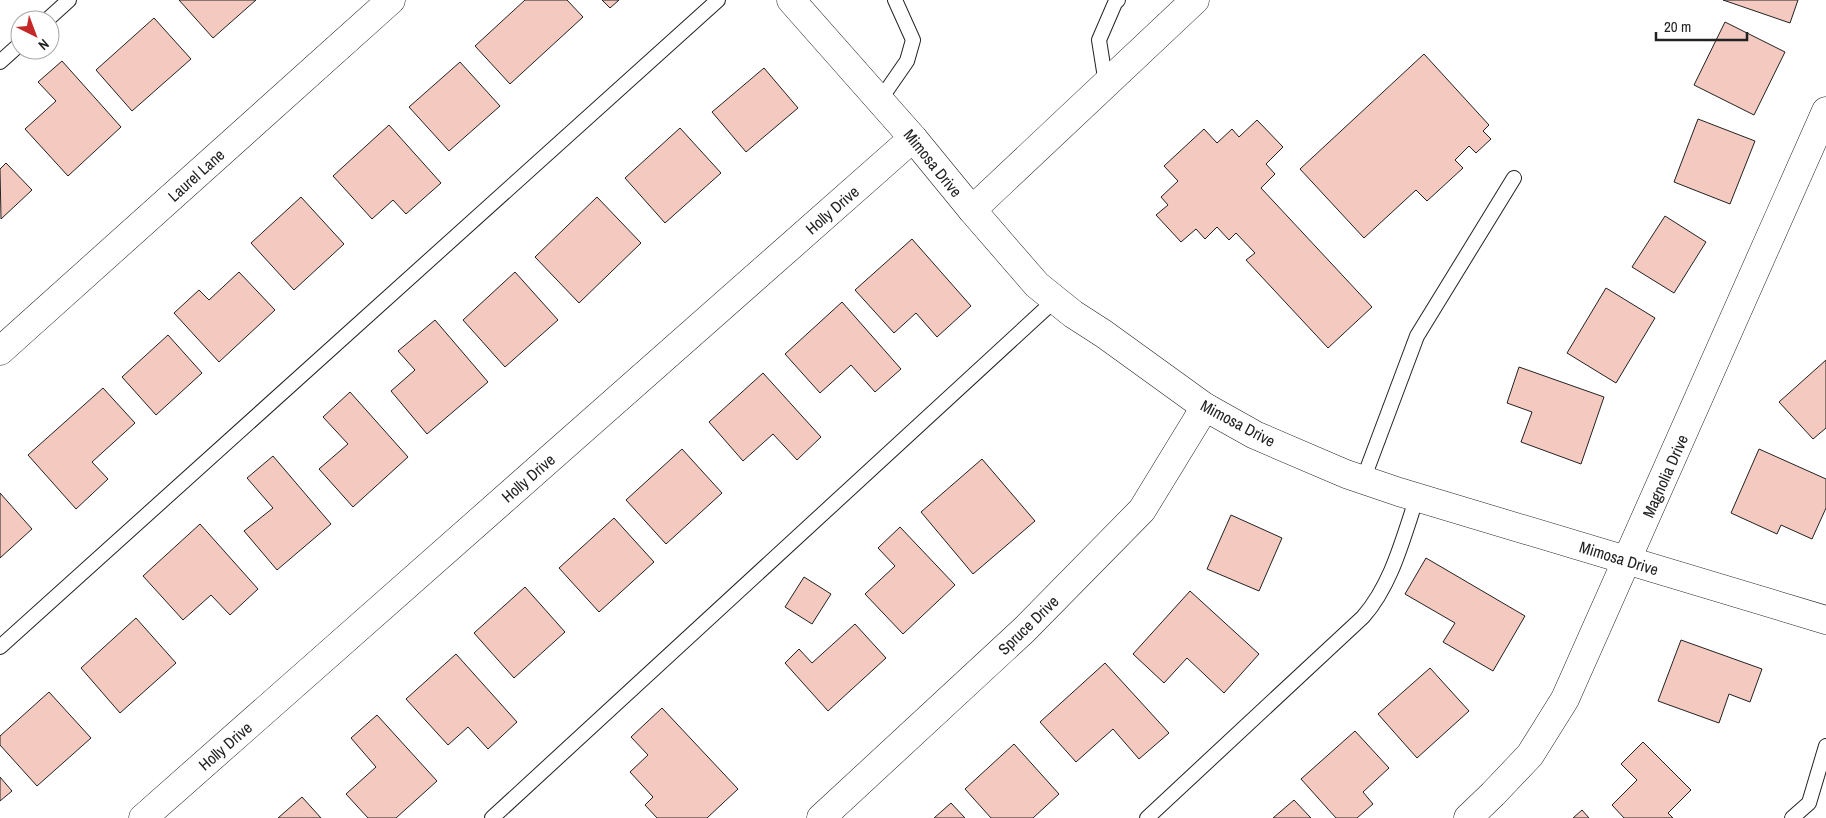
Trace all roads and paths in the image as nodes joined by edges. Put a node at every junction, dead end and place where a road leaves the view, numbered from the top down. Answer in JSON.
{"nodes":[{"id":1,"x":69,"y":0,"type":"edge"},
{"id":2,"x":391,"y":0,"type":"edge"},
{"id":3,"x":718,"y":0,"type":"edge"},
{"id":4,"x":790,"y":0,"type":"edge"},
{"id":5,"x":895,"y":0,"type":"edge"},
{"id":6,"x":1118,"y":0,"type":"edge"},
{"id":7,"x":1195,"y":0,"type":"edge"},
{"id":8,"x":58,"y":10,"type":"edge"},
{"id":9,"x":10,"y":53,"type":"edge"},
{"id":10,"x":0,"y":62,"type":"edge"},
{"id":11,"x":1106,"y":84,"type":"junction"},
{"id":12,"x":880,"y":100,"type":"junction"},
{"id":13,"x":1826,"y":111,"type":"edge"},
{"id":14,"x":914,"y":138,"type":"junction"},
{"id":15,"x":1514,"y":178,"type":"dead end"},
{"id":16,"x":972,"y":210,"type":"junction"},
{"id":17,"x":1055,"y":300,"type":"junction"},
{"id":18,"x":0,"y":351,"type":"edge"},
{"id":19,"x":1205,"y":407,"type":"junction"},
{"id":20,"x":1363,"y":480,"type":"junction"},
{"id":21,"x":1417,"y":497,"type":"junction"},
{"id":22,"x":1627,"y":561,"type":"junction"},
{"id":23,"x":1826,"y":620,"type":"edge"},
{"id":24,"x":0,"y":647,"type":"edge"},
{"id":25,"x":1826,"y":746,"type":"edge"},
{"id":26,"x":143,"y":818,"type":"edge"},
{"id":27,"x":492,"y":818,"type":"edge"},
{"id":28,"x":821,"y":818,"type":"edge"},
{"id":29,"x":1147,"y":818,"type":"edge"},
{"id":30,"x":1468,"y":818,"type":"edge"},
{"id":31,"x":1792,"y":818,"type":"edge"}],
"edges":[{"from":1,"to":8,"type":"lane"},
{"from":2,"to":18,"type":"street","name":"Laurel Lane"},
{"from":3,"to":24,"type":"lane"},
{"from":4,"to":12,"type":"street","name":"Mimosa Drive"},
{"from":5,"to":12,"type":"lane"},
{"from":6,"to":11,"type":"lane"},
{"from":7,"to":11,"type":"street"},
{"from":9,"to":10,"type":"lane"},
{"from":11,"to":16,"type":"street"},
{"from":12,"to":14,"type":"street","name":"Mimosa Drive"},
{"from":13,"to":22,"type":"street","name":"Magnolia Drive"},
{"from":14,"to":16,"type":"street","name":"Mimosa Drive"},
{"from":14,"to":26,"type":"street","name":"Holly Drive"},
{"from":15,"to":20,"type":"lane"},
{"from":16,"to":17,"type":"street","name":"Mimosa Drive"},
{"from":17,"to":19,"type":"street","name":"Mimosa Drive"},
{"from":17,"to":27,"type":"lane"},
{"from":19,"to":20,"type":"street","name":"Mimosa Drive"},
{"from":19,"to":28,"type":"street","name":"Spruce Drive"},
{"from":20,"to":21,"type":"street","name":"Mimosa Drive"},
{"from":21,"to":22,"type":"street","name":"Mimosa Drive"},
{"from":21,"to":29,"type":"lane"},
{"from":22,"to":23,"type":"street","name":"Mimosa Drive"},
{"from":22,"to":30,"type":"street","name":"Magnolia Drive"},
{"from":25,"to":31,"type":"lane"}]}
